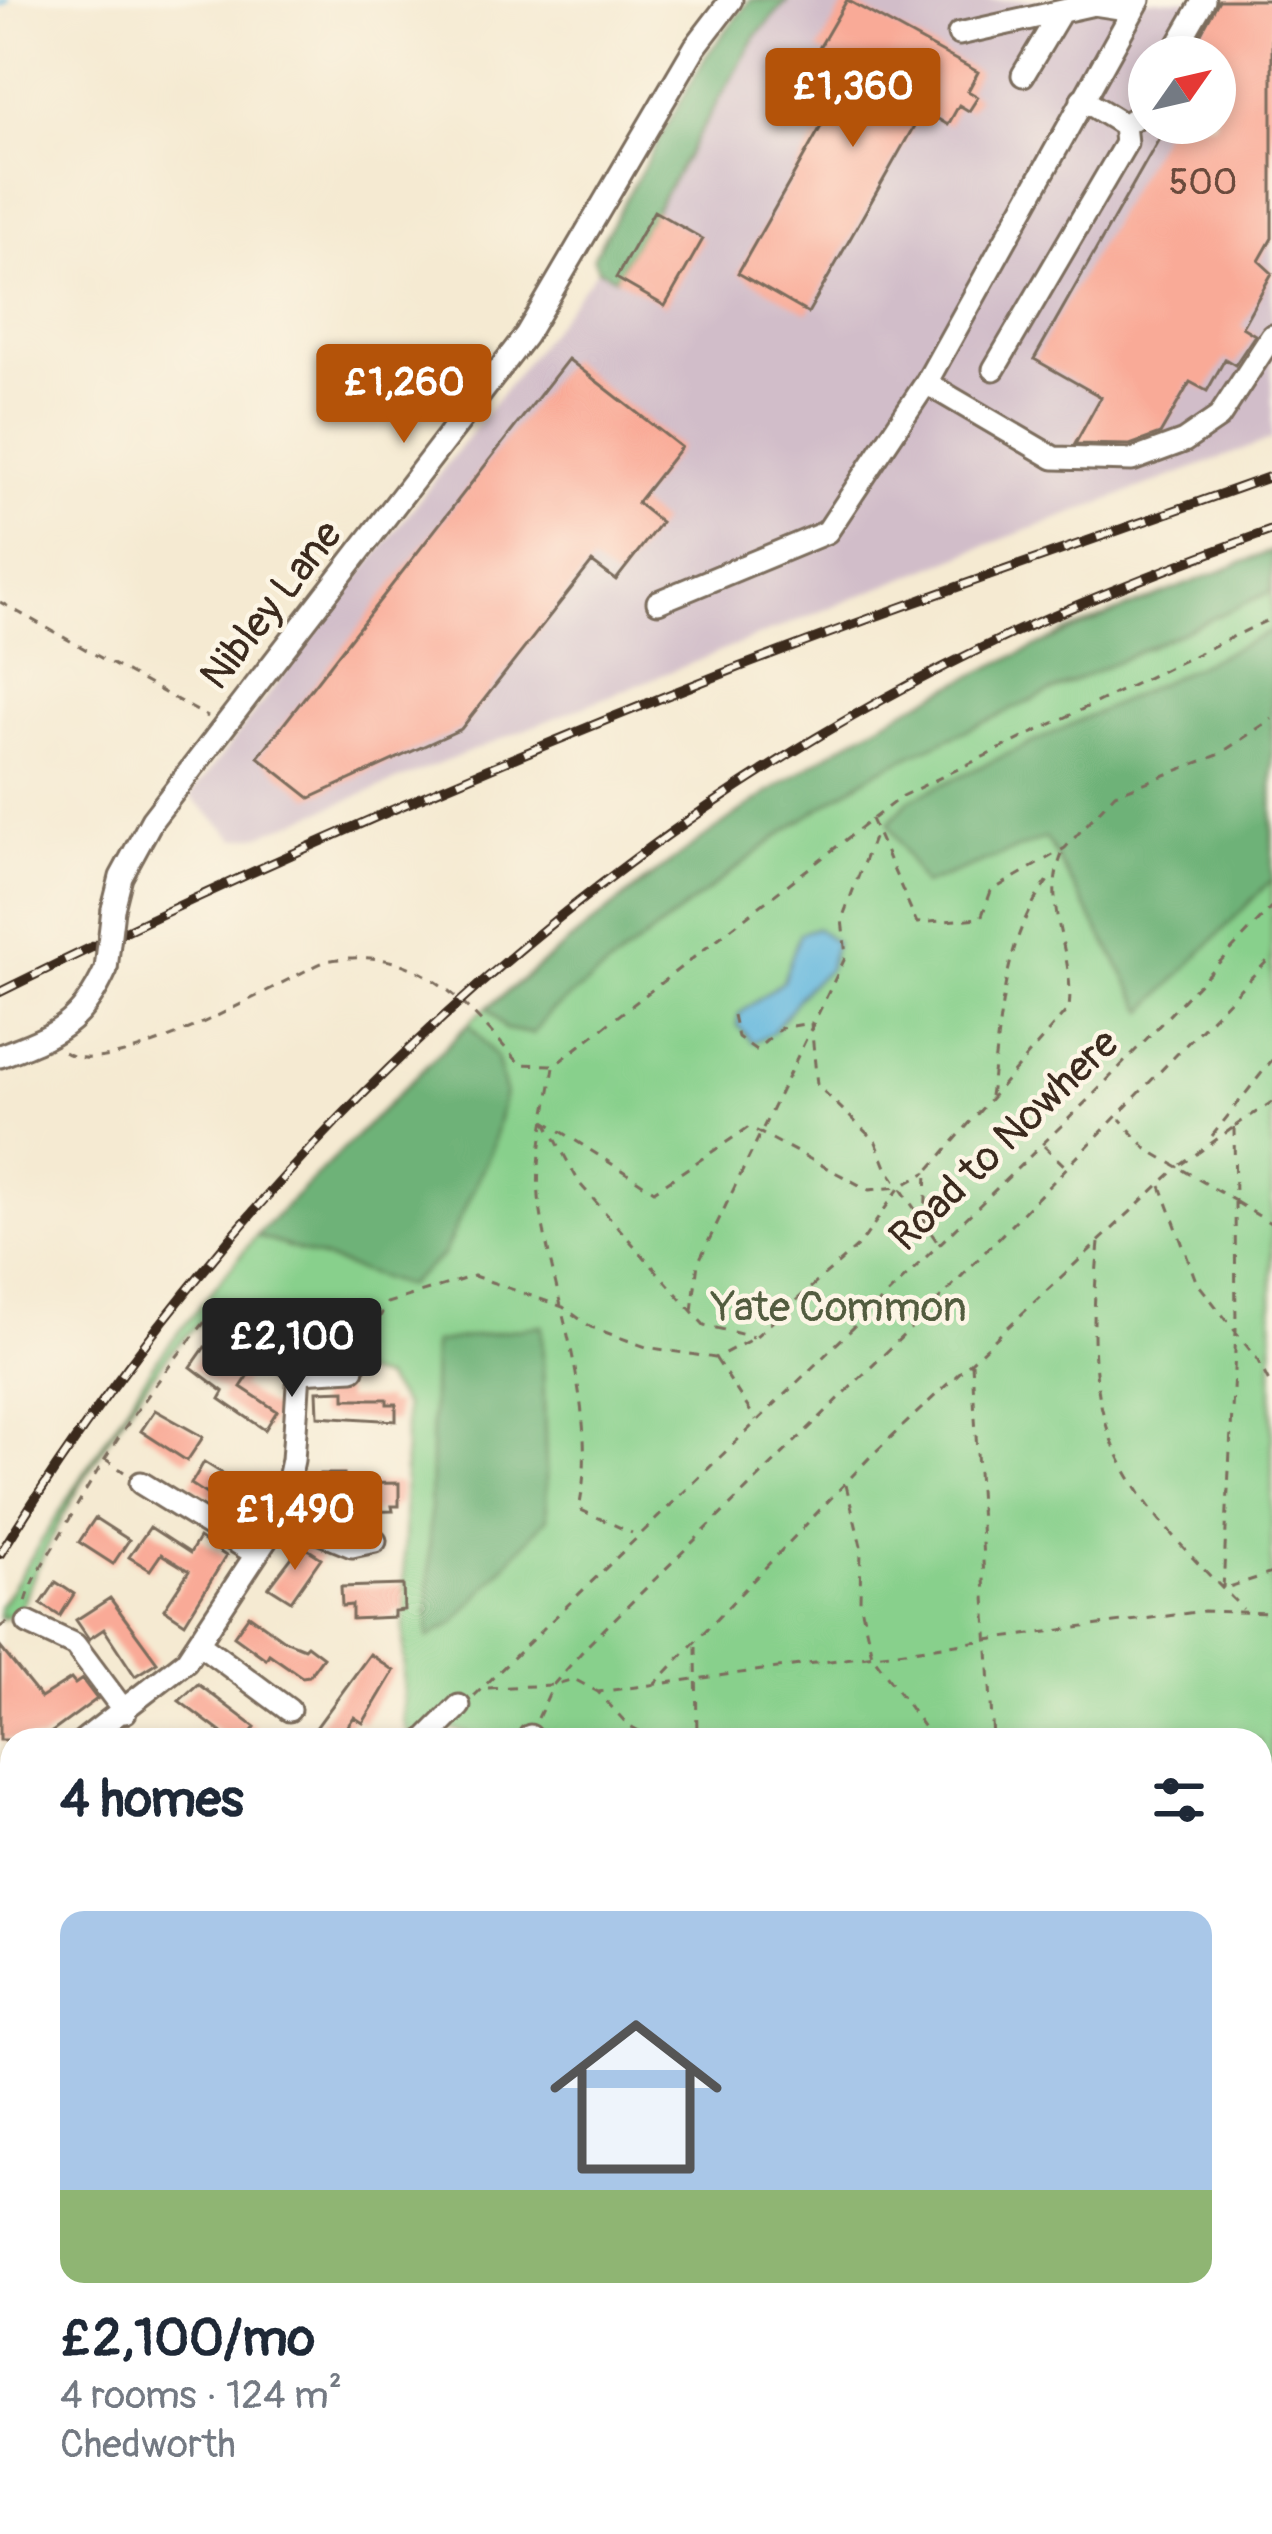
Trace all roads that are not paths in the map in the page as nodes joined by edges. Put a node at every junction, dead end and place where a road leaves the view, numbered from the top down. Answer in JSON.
{"nodes":[{"id":1,"x":730,"y":0,"type":"edge"},
{"id":2,"x":1204,"y":0,"type":"edge"},
{"id":3,"x":1094,"y":2,"type":"edge"},
{"id":4,"x":1136,"y":5,"type":"edge"},
{"id":5,"x":1060,"y":13,"type":"junction"},
{"id":6,"x":958,"y":34,"type":"dead end"},
{"id":7,"x":1184,"y":36,"type":"edge"},
{"id":8,"x":1023,"y":75,"type":"dead end"},
{"id":9,"x":1082,"y":99,"type":"junction"},
{"id":10,"x":1128,"y":122,"type":"edge"},
{"id":11,"x":1124,"y":125,"type":"junction"},
{"id":12,"x":1272,"y":336,"type":"edge"},
{"id":13,"x":994,"y":369,"type":"dead end"},
{"id":14,"x":926,"y":383,"type":"junction"},
{"id":15,"x":658,"y":602,"type":"dead end"},
{"id":16,"x":0,"y":1056,"type":"edge"},
{"id":17,"x":255,"y":1343,"type":"road end"},
{"id":18,"x":353,"y":1369,"type":"road end"},
{"id":19,"x":299,"y":1372,"type":"junction"},
{"id":20,"x":141,"y":1483,"type":"road end"},
{"id":21,"x":280,"y":1517,"type":"junction"},
{"id":22,"x":375,"y":1541,"type":"dead end"},
{"id":23,"x":256,"y":1554,"type":"junction"},
{"id":24,"x":21,"y":1618,"type":"road end"},
{"id":25,"x":200,"y":1644,"type":"junction"},
{"id":26,"x":459,"y":1706,"type":"road end"},
{"id":27,"x":290,"y":1710,"type":"dead end"},
{"id":28,"x":125,"y":1712,"type":"junction"},
{"id":29,"x":102,"y":1728,"type":"edge"},
{"id":30,"x":437,"y":1728,"type":"edge"}],
"edges":[{"from":1,"to":16,"type":"street","name":"Nibley Lane","bridge":true},
{"from":2,"to":7,"type":"street"},
{"from":3,"to":4,"type":"street"},
{"from":3,"to":5,"type":"street"},
{"from":4,"to":9,"type":"street"},
{"from":5,"to":6,"type":"street"},
{"from":5,"to":8,"type":"street"},
{"from":9,"to":11,"type":"street"},
{"from":9,"to":14,"type":"street"},
{"from":10,"to":11,"type":"street"},
{"from":11,"to":13,"type":"street"},
{"from":12,"to":14,"type":"street"},
{"from":14,"to":15,"type":"street"},
{"from":17,"to":19,"type":"street"},
{"from":18,"to":19,"type":"street"},
{"from":19,"to":21,"type":"street"},
{"from":20,"to":23,"type":"street"},
{"from":21,"to":22,"type":"street"},
{"from":21,"to":23,"type":"street"},
{"from":23,"to":25,"type":"street"},
{"from":24,"to":28,"type":"street"},
{"from":25,"to":27,"type":"street"},
{"from":25,"to":28,"type":"street"},
{"from":26,"to":30,"type":"street"},
{"from":28,"to":29,"type":"street"}]}
